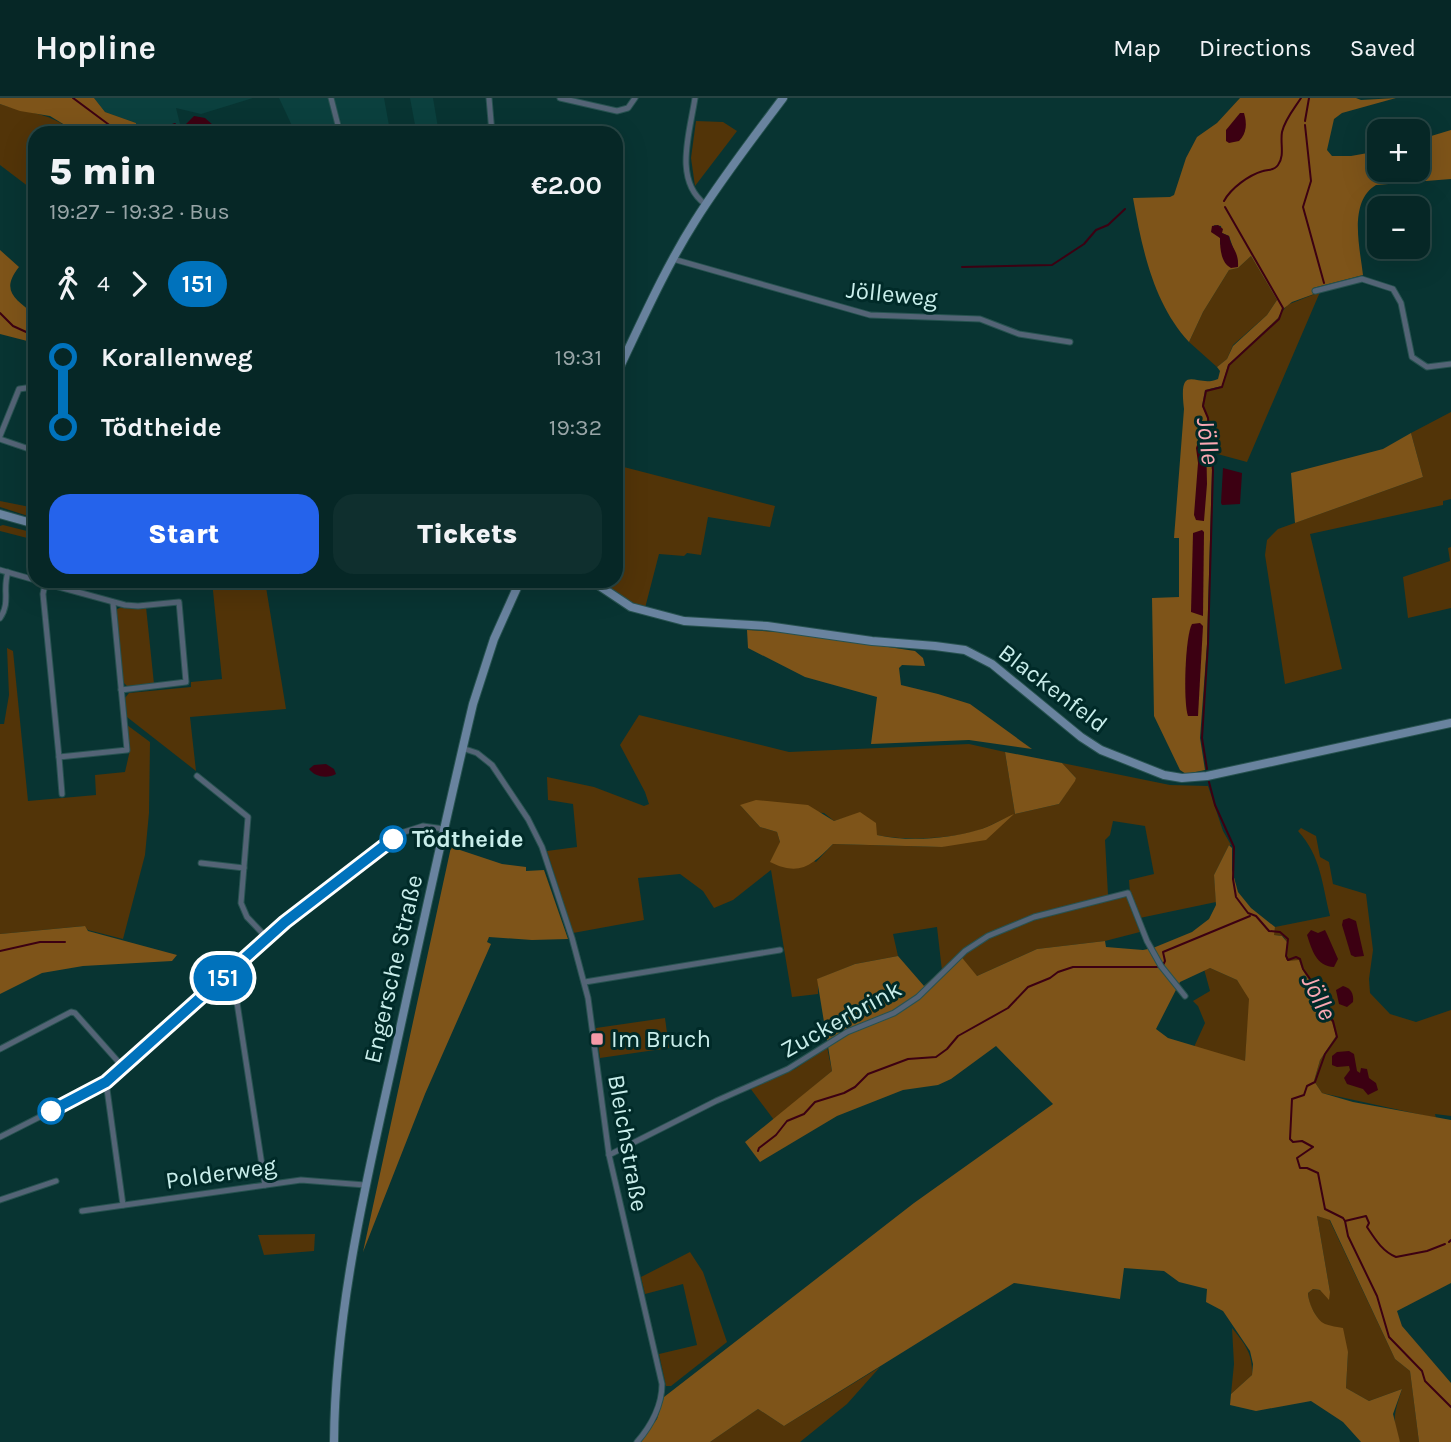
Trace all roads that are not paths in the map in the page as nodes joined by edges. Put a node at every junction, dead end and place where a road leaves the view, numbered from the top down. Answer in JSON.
{"nodes":[{"id":1,"x":331,"y":98,"type":"edge"},
{"id":2,"x":489,"y":98,"type":"edge"},
{"id":3,"x":560,"y":98,"type":"edge"},
{"id":4,"x":635,"y":98,"type":"edge"},
{"id":5,"x":695,"y":98,"type":"edge"},
{"id":6,"x":783,"y":98,"type":"edge"},
{"id":7,"x":338,"y":126,"type":"edge"},
{"id":8,"x":492,"y":126,"type":"edge"},
{"id":9,"x":705,"y":204,"type":"junction"},
{"id":10,"x":673,"y":259,"type":"junction"},
{"id":11,"x":1315,"y":291,"type":"dead end"},
{"id":12,"x":1070,"y":342,"type":"dead end"},
{"id":13,"x":623,"y":361,"type":"edge"},
{"id":14,"x":1451,"y":364,"type":"edge"},
{"id":15,"x":26,"y":388,"type":"dead end"},
{"id":16,"x":0,"y":437,"type":"edge"},
{"id":17,"x":28,"y":448,"type":"edge"},
{"id":18,"x":0,"y":514,"type":"edge"},
{"id":19,"x":28,"y":522,"type":"edge"},
{"id":20,"x":0,"y":570,"type":"edge"},
{"id":21,"x":8,"y":572,"type":"junction"},
{"id":22,"x":28,"y":578,"type":"edge"},
{"id":23,"x":44,"y":588,"type":"edge"},
{"id":24,"x":62,"y":588,"type":"edge"},
{"id":25,"x":517,"y":588,"type":"edge"},
{"id":26,"x":602,"y":588,"type":"edge"},
{"id":27,"x":113,"y":603,"type":"junction"},
{"id":28,"x":0,"y":618,"type":"edge"},
{"id":29,"x":121,"y":690,"type":"junction"},
{"id":30,"x":1451,"y":723,"type":"edge"},
{"id":31,"x":463,"y":748,"type":"junction"},
{"id":32,"x":59,"y":757,"type":"junction"},
{"id":33,"x":197,"y":776,"type":"dead end"},
{"id":34,"x":62,"y":794,"type":"dead end"},
{"id":35,"x":444,"y":829,"type":"junction"},
{"id":36,"x":201,"y":863,"type":"dead end"},
{"id":37,"x":244,"y":868,"type":"junction"},
{"id":38,"x":267,"y":938,"type":"junction"},
{"id":39,"x":780,"y":950,"type":"dead end"},
{"id":40,"x":232,"y":970,"type":"junction"},
{"id":41,"x":585,"y":982,"type":"junction"},
{"id":42,"x":1185,"y":996,"type":"dead end"},
{"id":43,"x":0,"y":1049,"type":"edge"},
{"id":44,"x":123,"y":1067,"type":"junction"},
{"id":45,"x":106,"y":1082,"type":"junction"},
{"id":46,"x":0,"y":1137,"type":"edge"},
{"id":47,"x":609,"y":1155,"type":"junction"},
{"id":48,"x":56,"y":1181,"type":"dead end"},
{"id":49,"x":265,"y":1185,"type":"junction"},
{"id":50,"x":365,"y":1185,"type":"junction"},
{"id":51,"x":0,"y":1200,"type":"edge"},
{"id":52,"x":123,"y":1205,"type":"junction"},
{"id":53,"x":82,"y":1211,"type":"dead end"},
{"id":54,"x":334,"y":1442,"type":"edge"},
{"id":55,"x":637,"y":1442,"type":"edge"}],
"edges":[{"from":1,"to":7,"type":"street"},
{"from":2,"to":8,"type":"street"},
{"from":3,"to":4,"type":"street"},
{"from":5,"to":9,"type":"street"},
{"from":6,"to":9,"type":"main road"},
{"from":9,"to":10,"type":"main road"},
{"from":10,"to":12,"type":"street","name":"Jölleweg"},
{"from":10,"to":13,"type":"main road"},
{"from":11,"to":14,"type":"street"},
{"from":15,"to":16,"type":"street"},
{"from":16,"to":17,"type":"street"},
{"from":18,"to":19,"type":"main road"},
{"from":20,"to":21,"type":"street"},
{"from":21,"to":22,"type":"street"},
{"from":21,"to":28,"type":"street"},
{"from":23,"to":32,"type":"street"},
{"from":24,"to":27,"type":"street"},
{"from":25,"to":31,"type":"main road","name":"Engersche Straße"},
{"from":26,"to":30,"type":"main road","name":"Blackenfeld"},
{"from":27,"to":29,"type":"street"},
{"from":27,"to":29,"type":"street"},
{"from":29,"to":32,"type":"street"},
{"from":31,"to":35,"type":"main road","name":"Engersche Straße"},
{"from":31,"to":41,"type":"street","name":"Bleichstraße"},
{"from":32,"to":34,"type":"street"},
{"from":33,"to":37,"type":"street"},
{"from":35,"to":38,"type":"street"},
{"from":35,"to":50,"type":"main road","name":"Engersche Straße"},
{"from":36,"to":37,"type":"street"},
{"from":37,"to":38,"type":"street"},
{"from":38,"to":40,"type":"street"},
{"from":39,"to":41,"type":"street"},
{"from":40,"to":44,"type":"street"},
{"from":40,"to":49,"type":"street"},
{"from":41,"to":47,"type":"street","name":"Bleichstraße"},
{"from":42,"to":47,"type":"street","name":"Zuckerbrink"},
{"from":43,"to":44,"type":"street"},
{"from":44,"to":45,"type":"street"},
{"from":45,"to":46,"type":"street"},
{"from":45,"to":52,"type":"street"},
{"from":47,"to":55,"type":"street","name":"Bleichstraße"},
{"from":48,"to":51,"type":"street"},
{"from":49,"to":50,"type":"street","name":"Polderweg"},
{"from":49,"to":52,"type":"street","name":"Polderweg"},
{"from":50,"to":54,"type":"main road","name":"Engersche Straße"},
{"from":52,"to":53,"type":"street","name":"Polderweg"}]}
